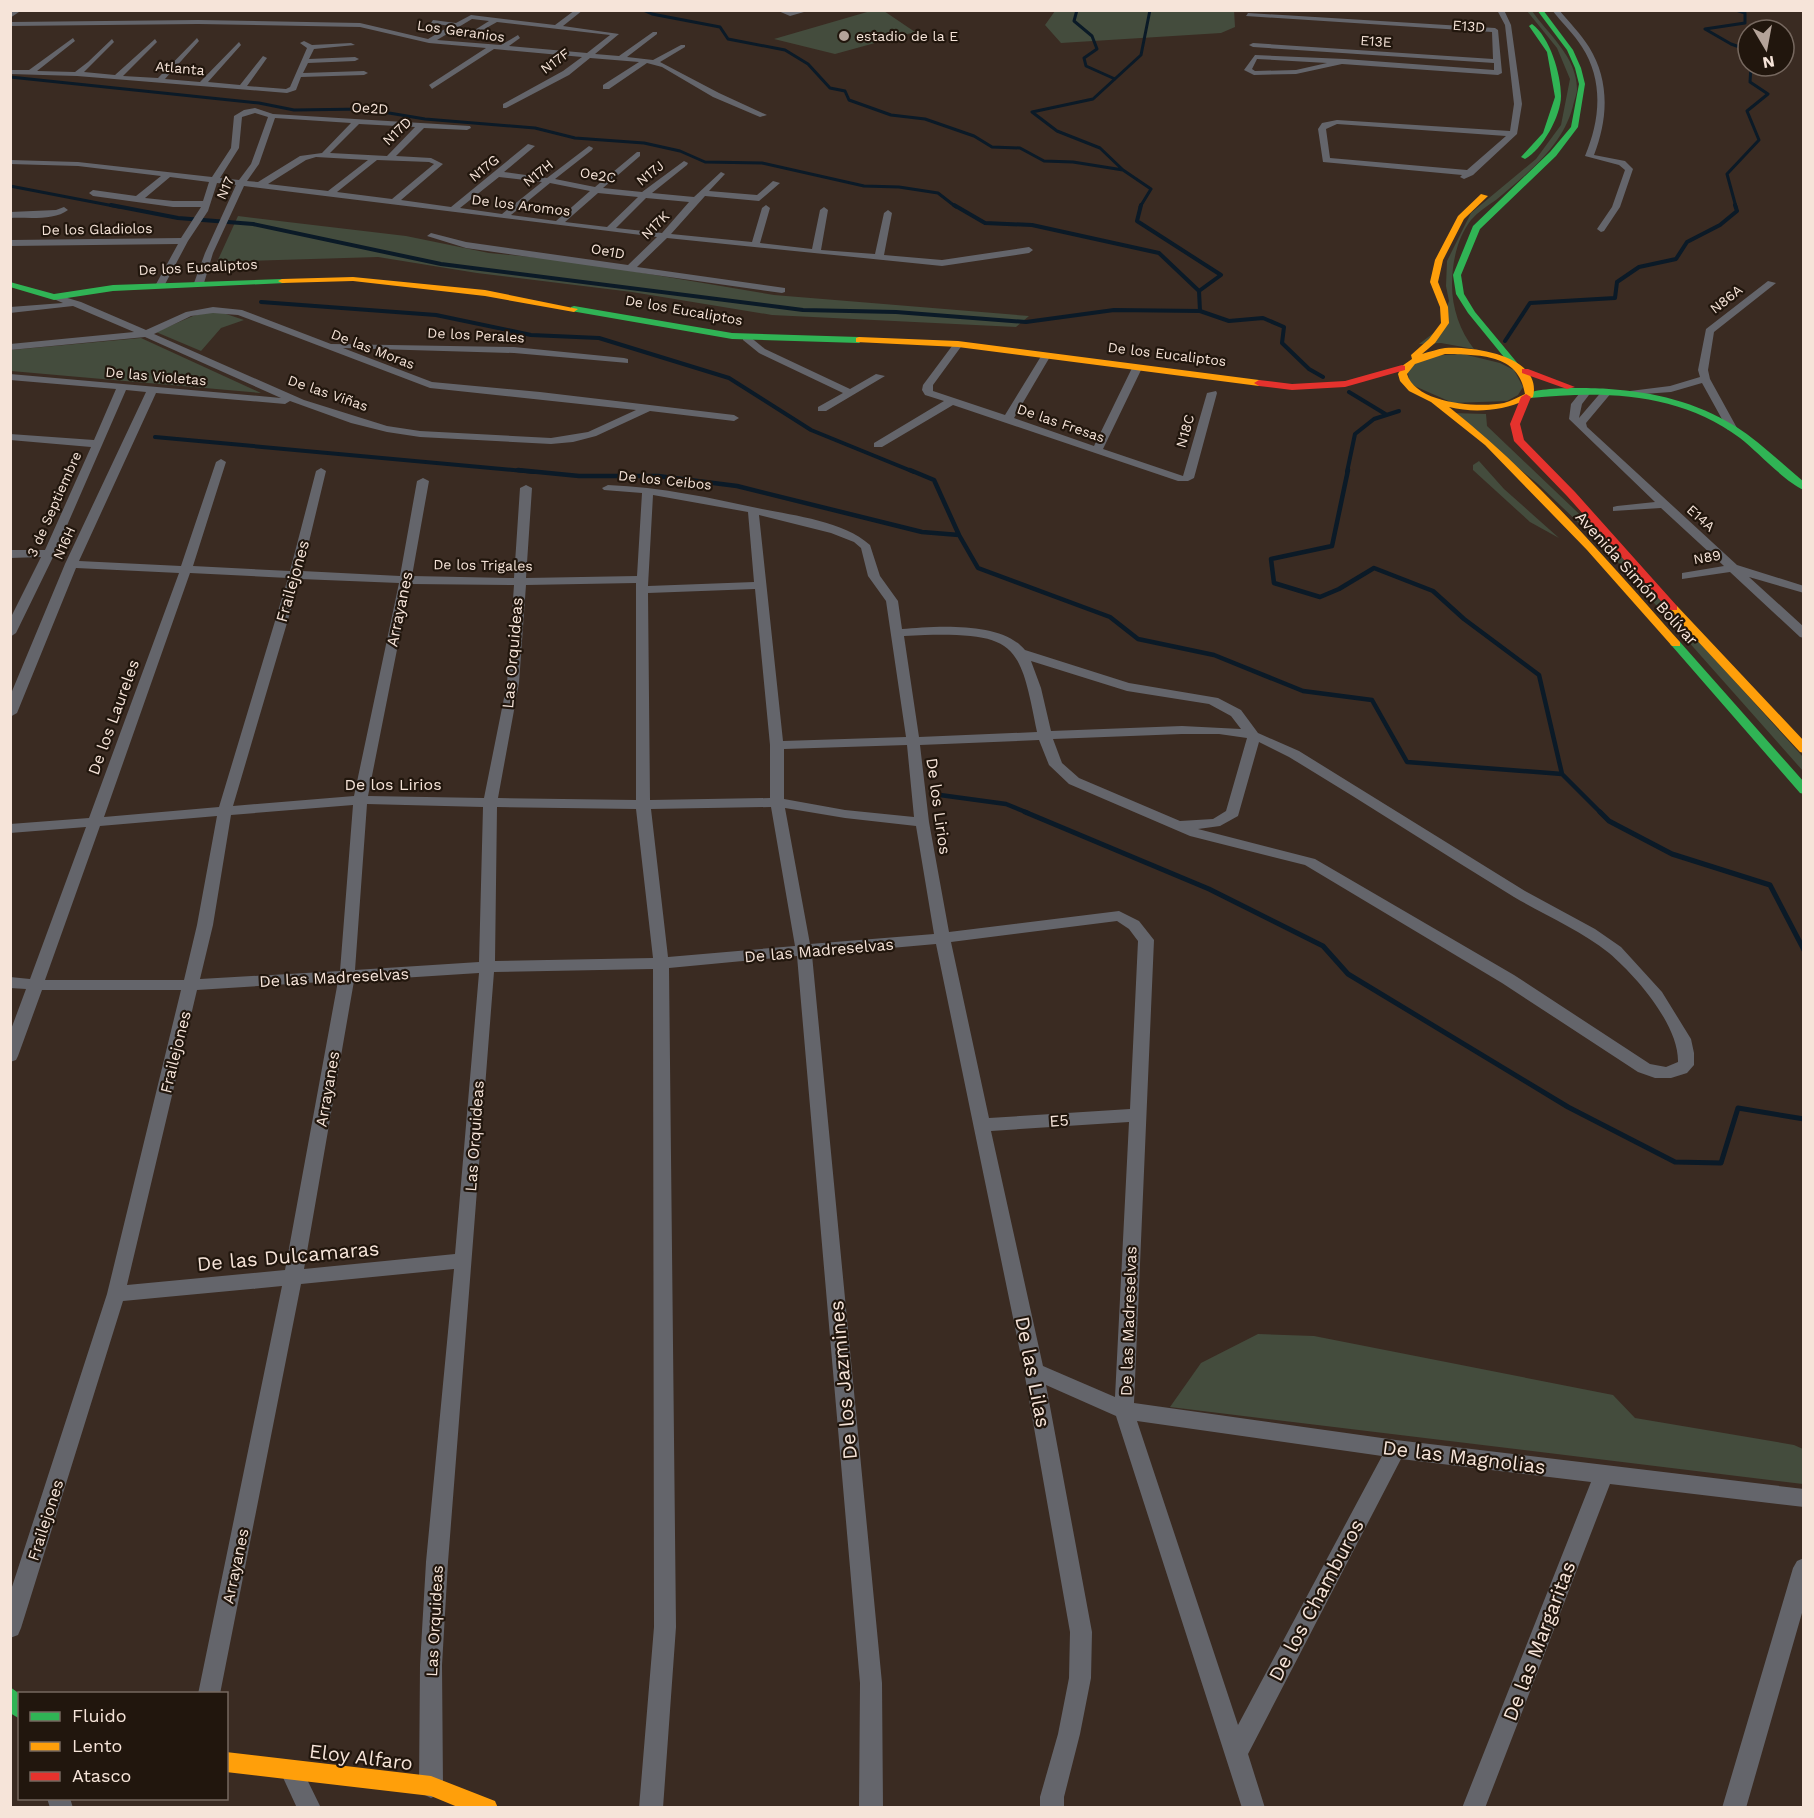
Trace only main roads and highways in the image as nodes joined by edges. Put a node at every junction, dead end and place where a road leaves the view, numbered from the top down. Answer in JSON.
{"nodes":[{"id":1,"x":1522,"y":10,"type":"edge"},
{"id":2,"x":1540,"y":10,"type":"edge"},
{"id":3,"x":1516,"y":165,"type":"dead end"},
{"id":4,"x":1492,"y":188,"type":"dead end"},
{"id":5,"x":10,"y":284,"type":"edge"},
{"id":6,"x":54,"y":297,"type":"joint"},
{"id":7,"x":1414,"y":357,"type":"junction"},
{"id":8,"x":1402,"y":368,"type":"junction"},
{"id":9,"x":1520,"y":368,"type":"junction"},
{"id":10,"x":1345,"y":384,"type":"junction"},
{"id":11,"x":1583,"y":390,"type":"junction"},
{"id":12,"x":1415,"y":391,"type":"junction"},
{"id":13,"x":1528,"y":396,"type":"junction"},
{"id":14,"x":1434,"y":400,"type":"junction"},
{"id":15,"x":1803,"y":488,"type":"edge"},
{"id":16,"x":1803,"y":749,"type":"edge"},
{"id":17,"x":1803,"y":790,"type":"edge"},
{"id":18,"x":228,"y":1762,"type":"edge"},
{"id":19,"x":488,"y":1808,"type":"edge"}],
"edges":[{"from":1,"to":3,"type":"main road"},
{"from":2,"to":9,"type":"main road"},
{"from":4,"to":7,"type":"main road"},
{"from":5,"to":6,"type":"main road","name":"De las Viñas"},
{"from":6,"to":10,"type":"main road","name":"De los Eucaliptos"},
{"from":7,"to":8,"type":"main road"},
{"from":7,"to":9,"type":"main road"},
{"from":8,"to":10,"type":"main road","name":"De los Eucaliptos"},
{"from":8,"to":12,"type":"main road"},
{"from":9,"to":11,"type":"main road"},
{"from":9,"to":13,"type":"main road"},
{"from":10,"to":12,"type":"main road","name":"De los Eucaliptos"},
{"from":11,"to":13,"type":"main road"},
{"from":11,"to":15,"type":"main road"},
{"from":12,"to":14,"type":"main road","name":"Avenida Simón Bolívar"},
{"from":13,"to":14,"type":"main road","name":"Avenida Simón Bolívar"},
{"from":13,"to":16,"type":"main road","name":"Avenida Simón Bolívar"},
{"from":14,"to":17,"type":"main road","name":"Avenida Simón Bolívar"},
{"from":18,"to":19,"type":"main road","name":"Eloy Alfaro"}]}
